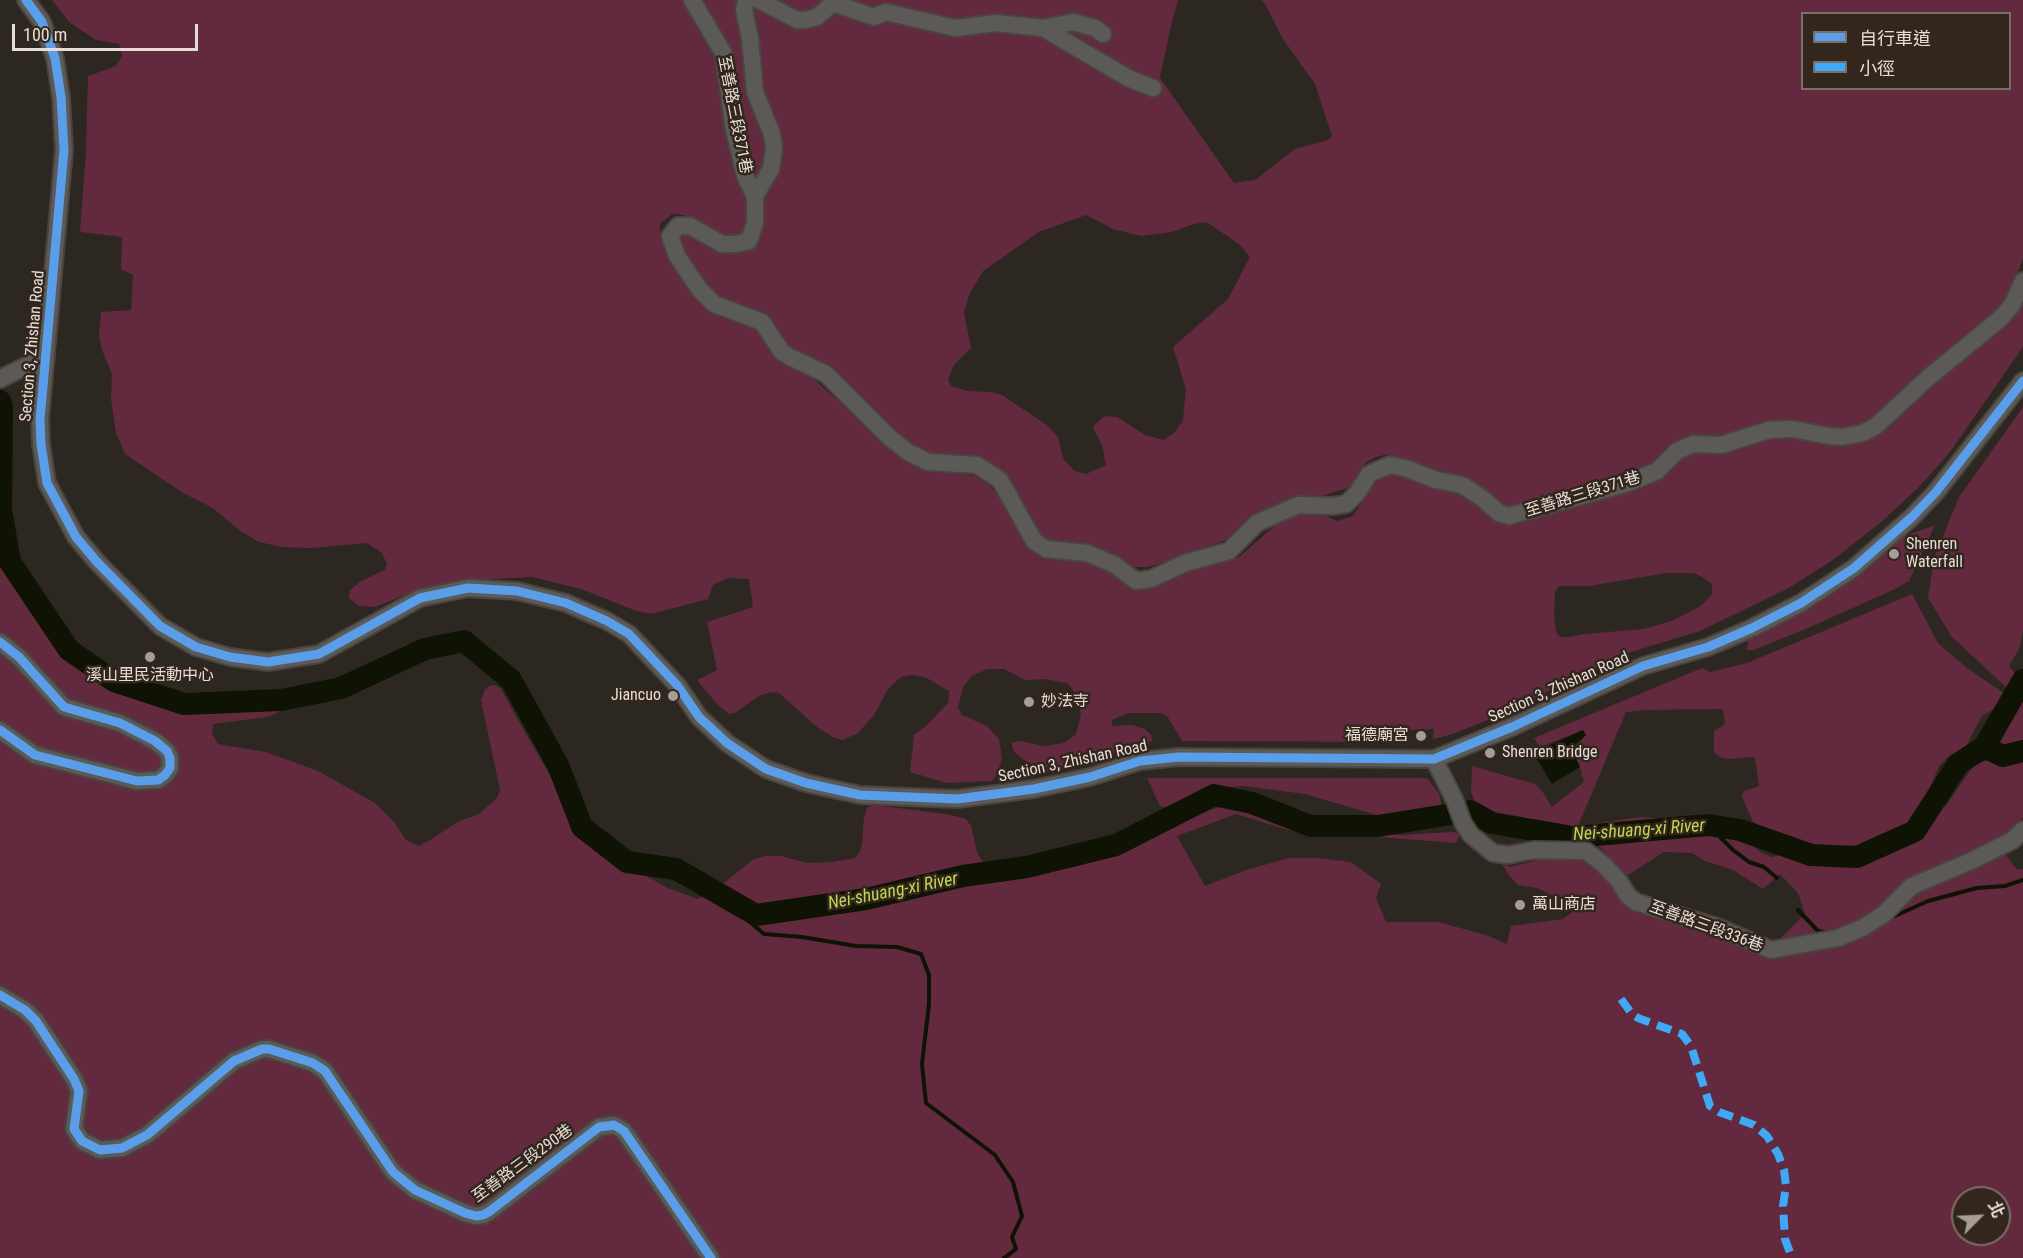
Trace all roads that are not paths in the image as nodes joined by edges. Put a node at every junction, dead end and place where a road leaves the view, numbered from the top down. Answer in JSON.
{"nodes":[{"id":1,"x":26,"y":0,"type":"edge"},
{"id":2,"x":692,"y":0,"type":"edge"},
{"id":3,"x":749,"y":0,"type":"edge"},
{"id":4,"x":759,"y":0,"type":"edge"},
{"id":5,"x":833,"y":1,"type":"edge"},
{"id":6,"x":1043,"y":28,"type":"junction"},
{"id":7,"x":1103,"y":34,"type":"dead end"},
{"id":8,"x":1154,"y":88,"type":"dead end"},
{"id":9,"x":755,"y":196,"type":"junction"},
{"id":10,"x":2023,"y":281,"type":"edge"},
{"id":11,"x":46,"y":356,"type":"junction"},
{"id":12,"x":0,"y":379,"type":"edge"},
{"id":13,"x":2023,"y":381,"type":"edge"},
{"id":14,"x":0,"y":642,"type":"edge"},
{"id":15,"x":0,"y":730,"type":"edge"},
{"id":16,"x":1434,"y":759,"type":"junction"},
{"id":17,"x":2023,"y":831,"type":"edge"},
{"id":18,"x":0,"y":996,"type":"edge"},
{"id":19,"x":711,"y":1258,"type":"edge"}],
"edges":[{"from":1,"to":11,"type":"street","name":"Section 3, Zhishan Road"},
{"from":2,"to":9,"type":"street","name":"至善路三段371巷"},
{"from":3,"to":9,"type":"street"},
{"from":4,"to":5,"type":"street"},
{"from":5,"to":6,"type":"street"},
{"from":6,"to":7,"type":"street"},
{"from":6,"to":8,"type":"street"},
{"from":9,"to":10,"type":"street","name":"至善路三段371巷"},
{"from":11,"to":12,"type":"street"},
{"from":11,"to":16,"type":"street","name":"Section 3, Zhishan Road"},
{"from":13,"to":16,"type":"street","name":"Section 3, Zhishan Road"},
{"from":14,"to":15,"type":"street"},
{"from":16,"to":17,"type":"street","name":"至善路三段336巷"},
{"from":18,"to":19,"type":"street","name":"至善路三段290巷"}]}
